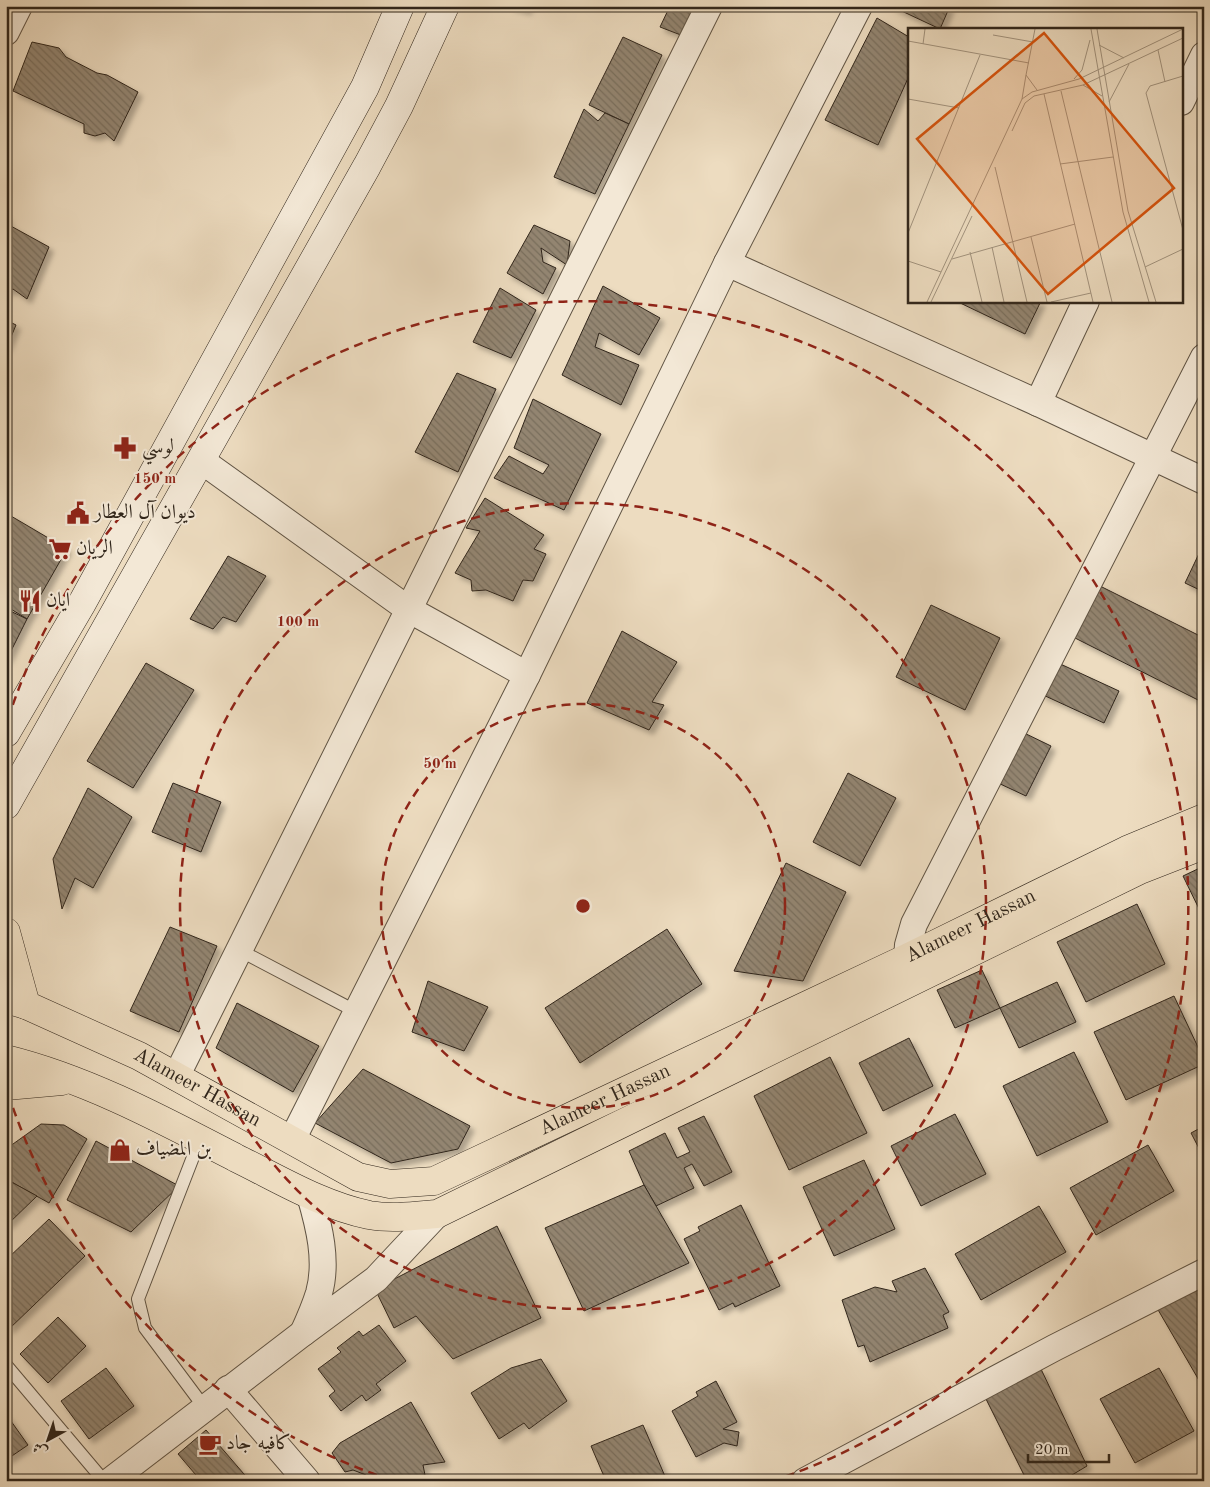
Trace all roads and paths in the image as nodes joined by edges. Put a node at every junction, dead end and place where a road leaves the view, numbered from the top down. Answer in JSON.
{"nodes":[{"id":1,"x":19,"y":6,"type":"edge"},
{"id":2,"x":400,"y":6,"type":"edge"},
{"id":3,"x":446,"y":6,"type":"edge"},
{"id":4,"x":710,"y":6,"type":"edge"},
{"id":5,"x":859,"y":6,"type":"edge"},
{"id":6,"x":6,"y":32,"type":"edge"},
{"id":7,"x":1204,"y":55,"type":"edge"},
{"id":8,"x":1182,"y":100,"type":"edge"},
{"id":9,"x":727,"y":262,"type":"junction"},
{"id":10,"x":1086,"y":302,"type":"edge"},
{"id":11,"x":1204,"y":357,"type":"edge"},
{"id":12,"x":1038,"y":403,"type":"junction"},
{"id":13,"x":1152,"y":456,"type":"junction"},
{"id":14,"x":202,"y":461,"type":"junction"},
{"id":15,"x":1204,"y":481,"type":"edge"},
{"id":16,"x":408,"y":609,"type":"junction"},
{"id":17,"x":527,"y":675,"type":"junction"},
{"id":18,"x":6,"y":734,"type":"edge"},
{"id":19,"x":6,"y":805,"type":"edge"},
{"id":20,"x":1204,"y":818,"type":"edge"},
{"id":21,"x":1204,"y":845,"type":"edge"},
{"id":22,"x":6,"y":932,"type":"edge"},
{"id":23,"x":239,"y":950,"type":"junction"},
{"id":24,"x":907,"y":958,"type":"junction"},
{"id":25,"x":16,"y":1002,"type":"edge"},
{"id":26,"x":357,"y":1012,"type":"junction"},
{"id":27,"x":6,"y":1059,"type":"edge"},
{"id":28,"x":176,"y":1077,"type":"junction"},
{"id":29,"x":70,"y":1080,"type":"junction"},
{"id":30,"x":6,"y":1086,"type":"edge"},
{"id":31,"x":200,"y":1139,"type":"junction"},
{"id":32,"x":292,"y":1140,"type":"junction"},
{"id":33,"x":310,"y":1195,"type":"junction"},
{"id":34,"x":437,"y":1214,"type":"junction"},
{"id":35,"x":1204,"y":1272,"type":"edge"},
{"id":36,"x":304,"y":1333,"type":"junction"},
{"id":37,"x":6,"y":1365,"type":"edge"},
{"id":38,"x":228,"y":1389,"type":"junction"},
{"id":39,"x":204,"y":1408,"type":"junction"},
{"id":40,"x":837,"y":1474,"type":"edge"},
{"id":41,"x":104,"y":1481,"type":"edge"},
{"id":42,"x":110,"y":1481,"type":"edge"},
{"id":43,"x":307,"y":1481,"type":"edge"},
{"id":44,"x":805,"y":1481,"type":"edge"}],
"edges":[{"from":1,"to":6,"type":"street"},
{"from":2,"to":18,"type":"main road"},
{"from":3,"to":14,"type":"main road"},
{"from":4,"to":16,"type":"street"},
{"from":5,"to":9,"type":"street"},
{"from":7,"to":8,"type":"street"},
{"from":9,"to":12,"type":"street"},
{"from":9,"to":17,"type":"street"},
{"from":10,"to":12,"type":"street"},
{"from":11,"to":13,"type":"street"},
{"from":12,"to":13,"type":"street"},
{"from":13,"to":15,"type":"street"},
{"from":13,"to":24,"type":"street"},
{"from":14,"to":16,"type":"street"},
{"from":14,"to":19,"type":"main road"},
{"from":16,"to":17,"type":"street"},
{"from":16,"to":23,"type":"street"},
{"from":17,"to":26,"type":"street"},
{"from":20,"to":24,"type":"main road","name":"Alameer Hassan"},
{"from":21,"to":34,"type":"main road","name":"Alameer Hassan"},
{"from":22,"to":25,"type":"main road"},
{"from":23,"to":26,"type":"lane"},
{"from":23,"to":28,"type":"street"},
{"from":24,"to":32,"type":"main road","name":"Alameer Hassan"},
{"from":25,"to":28,"type":"main road","name":"Alameer Hassan"},
{"from":26,"to":32,"type":"street"},
{"from":27,"to":29,"type":"main road","name":"Alameer Hassan"},
{"from":28,"to":32,"type":"main road","name":"Alameer Hassan"},
{"from":29,"to":30,"type":"main road"},
{"from":29,"to":31,"type":"main road","name":"Alameer Hassan"},
{"from":31,"to":33,"type":"main road","name":"Alameer Hassan"},
{"from":31,"to":39,"type":"lane"},
{"from":33,"to":34,"type":"main road","name":"Alameer Hassan"},
{"from":33,"to":36,"type":"street"},
{"from":34,"to":36,"type":"street"},
{"from":35,"to":40,"type":"street"},
{"from":36,"to":38,"type":"street"},
{"from":37,"to":41,"type":"lane"},
{"from":38,"to":39,"type":"street"},
{"from":38,"to":43,"type":"street"},
{"from":39,"to":42,"type":"street"},
{"from":40,"to":44,"type":"street"}]}
